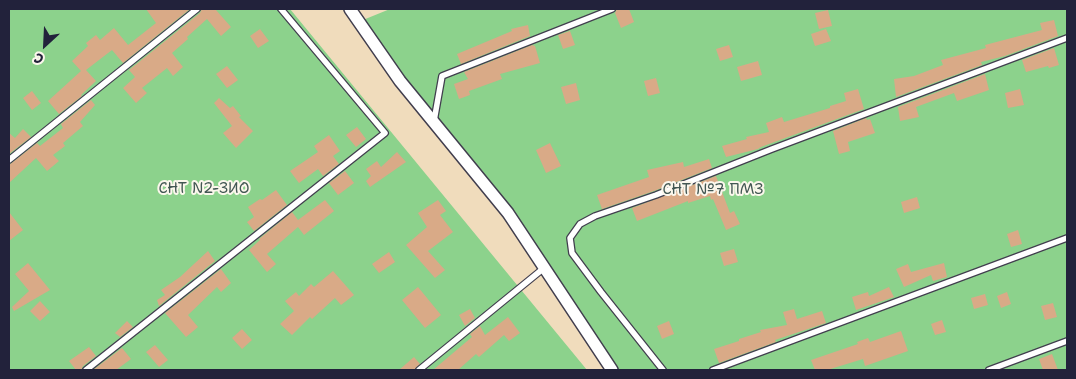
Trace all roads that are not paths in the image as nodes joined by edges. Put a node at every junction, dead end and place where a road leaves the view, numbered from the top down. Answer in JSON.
{"nodes":[{"id":1,"x":197,"y":9,"type":"edge"},
{"id":2,"x":281,"y":9,"type":"edge"},
{"id":3,"x":350,"y":9,"type":"edge"},
{"id":4,"x":612,"y":9,"type":"edge"},
{"id":5,"x":1067,"y":38,"type":"edge"},
{"id":6,"x":434,"y":123,"type":"junction"},
{"id":7,"x":9,"y":160,"type":"edge"},
{"id":8,"x":1067,"y":238,"type":"edge"},
{"id":9,"x":544,"y":268,"type":"junction"},
{"id":10,"x":1067,"y":341,"type":"edge"},
{"id":11,"x":86,"y":370,"type":"edge"},
{"id":12,"x":419,"y":370,"type":"edge"},
{"id":13,"x":612,"y":370,"type":"edge"},
{"id":14,"x":663,"y":370,"type":"edge"},
{"id":15,"x":713,"y":370,"type":"edge"},
{"id":16,"x":989,"y":370,"type":"edge"}],
"edges":[{"from":1,"to":7,"type":"lane"},
{"from":2,"to":11,"type":"lane"},
{"from":3,"to":6,"type":"street"},
{"from":4,"to":6,"type":"lane"},
{"from":5,"to":14,"type":"lane"},
{"from":6,"to":9,"type":"street"},
{"from":8,"to":15,"type":"lane"},
{"from":9,"to":12,"type":"lane"},
{"from":9,"to":13,"type":"street"},
{"from":10,"to":16,"type":"lane"}]}
